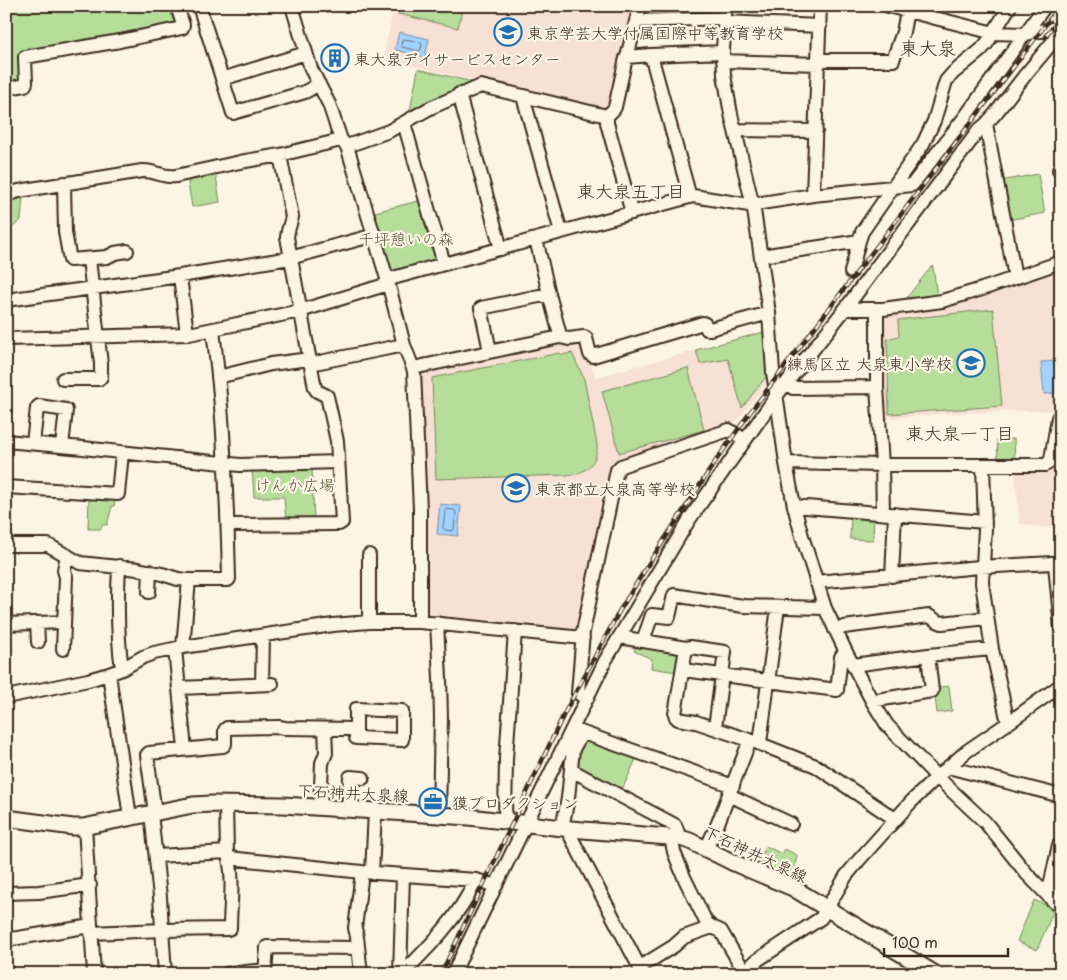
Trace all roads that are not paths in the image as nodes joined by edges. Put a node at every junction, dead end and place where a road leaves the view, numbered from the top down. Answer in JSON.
{"nodes":[{"id":1,"x":177,"y":6,"type":"edge"},
{"id":2,"x":199,"y":6,"type":"edge"},
{"id":3,"x":292,"y":6,"type":"edge"},
{"id":4,"x":640,"y":6,"type":"edge"},
{"id":5,"x":820,"y":6,"type":"edge"},
{"id":6,"x":888,"y":6,"type":"edge"},
{"id":7,"x":1010,"y":6,"type":"edge"},
{"id":8,"x":1045,"y":6,"type":"edge"},
{"id":9,"x":907,"y":11,"type":"junction"},
{"id":10,"x":725,"y":15,"type":"edge"},
{"id":11,"x":636,"y":21,"type":"junction"},
{"id":12,"x":820,"y":26,"type":"junction"},
{"id":13,"x":1061,"y":31,"type":"edge"},
{"id":14,"x":994,"y":33,"type":"junction"},
{"id":15,"x":1025,"y":34,"type":"junction"},
{"id":16,"x":306,"y":53,"type":"junction"},
{"id":17,"x":651,"y":54,"type":"junction"},
{"id":18,"x":628,"y":57,"type":"junction"},
{"id":19,"x":723,"y":57,"type":"junction"},
{"id":20,"x":819,"y":62,"type":"junction"},
{"id":21,"x":222,"y":79,"type":"junction"},
{"id":22,"x":319,"y":84,"type":"junction"},
{"id":23,"x":6,"y":89,"type":"edge"},
{"id":24,"x":459,"y":94,"type":"junction"},
{"id":25,"x":525,"y":96,"type":"junction"},
{"id":26,"x":607,"y":116,"type":"junction"},
{"id":27,"x":404,"y":123,"type":"junction"},
{"id":28,"x":986,"y":124,"type":"junction"},
{"id":29,"x":735,"y":130,"type":"junction"},
{"id":30,"x":816,"y":130,"type":"junction"},
{"id":31,"x":344,"y":143,"type":"junction"},
{"id":32,"x":280,"y":156,"type":"junction"},
{"id":33,"x":64,"y":183,"type":"junction"},
{"id":34,"x":892,"y":187,"type":"junction"},
{"id":35,"x":6,"y":195,"type":"edge"},
{"id":36,"x":813,"y":195,"type":"junction"},
{"id":37,"x":690,"y":197,"type":"junction"},
{"id":38,"x":753,"y":204,"type":"junction"},
{"id":39,"x":632,"y":213,"type":"junction"},
{"id":40,"x":561,"y":232,"type":"junction"},
{"id":41,"x":375,"y":235,"type":"junction"},
{"id":42,"x":536,"y":239,"type":"junction"},
{"id":43,"x":859,"y":241,"type":"junction"},
{"id":44,"x":500,"y":249,"type":"junction"},
{"id":45,"x":127,"y":251,"type":"dead end"},
{"id":46,"x":761,"y":256,"type":"junction"},
{"id":47,"x":290,"y":258,"type":"junction"},
{"id":48,"x":89,"y":259,"type":"junction"},
{"id":49,"x":1061,"y":262,"type":"edge"},
{"id":50,"x":444,"y":264,"type":"junction"},
{"id":51,"x":851,"y":272,"type":"dead end"},
{"id":52,"x":180,"y":276,"type":"junction"},
{"id":53,"x":1015,"y":277,"type":"junction"},
{"id":54,"x":388,"y":282,"type":"junction"},
{"id":55,"x":92,"y":288,"type":"junction"},
{"id":56,"x":549,"y":294,"type":"junction"},
{"id":57,"x":6,"y":300,"type":"edge"},
{"id":58,"x":877,"y":309,"type":"junction"},
{"id":59,"x":845,"y":310,"type":"junction"},
{"id":60,"x":300,"y":311,"type":"junction"},
{"id":61,"x":769,"y":313,"type":"junction"},
{"id":62,"x":213,"y":330,"type":"junction"},
{"id":63,"x":187,"y":334,"type":"junction"},
{"id":64,"x":98,"y":337,"type":"junction"},
{"id":65,"x":560,"y":337,"type":"junction"},
{"id":66,"x":6,"y":339,"type":"edge"},
{"id":67,"x":404,"y":345,"type":"junction"},
{"id":68,"x":490,"y":351,"type":"junction"},
{"id":69,"x":310,"y":362,"type":"junction"},
{"id":70,"x":414,"y":368,"type":"junction"},
{"id":71,"x":218,"y":377,"type":"junction"},
{"id":72,"x":63,"y":379,"type":"dead end"},
{"id":73,"x":787,"y":384,"type":"junction"},
{"id":74,"x":877,"y":387,"type":"junction"},
{"id":75,"x":777,"y":395,"type":"junction"},
{"id":76,"x":1061,"y":413,"type":"edge"},
{"id":77,"x":745,"y":440,"type":"junction"},
{"id":78,"x":6,"y":441,"type":"edge"},
{"id":79,"x":32,"y":443,"type":"junction"},
{"id":80,"x":62,"y":446,"type":"junction"},
{"id":81,"x":122,"y":452,"type":"junction"},
{"id":82,"x":337,"y":462,"type":"junction"},
{"id":83,"x":786,"y":463,"type":"junction"},
{"id":84,"x":225,"y":464,"type":"junction"},
{"id":85,"x":882,"y":465,"type":"junction"},
{"id":86,"x":983,"y":465,"type":"junction"},
{"id":87,"x":6,"y":488,"type":"edge"},
{"id":88,"x":794,"y":506,"type":"junction"},
{"id":89,"x":889,"y":514,"type":"junction"},
{"id":90,"x":985,"y":522,"type":"junction"},
{"id":91,"x":228,"y":525,"type":"junction"},
{"id":92,"x":6,"y":545,"type":"edge"},
{"id":93,"x":67,"y":555,"type":"junction"},
{"id":94,"x":369,"y":555,"type":"dead end"},
{"id":95,"x":119,"y":566,"type":"junction"},
{"id":96,"x":983,"y":567,"type":"junction"},
{"id":97,"x":150,"y":571,"type":"junction"},
{"id":98,"x":892,"y":576,"type":"junction"},
{"id":99,"x":190,"y":580,"type":"junction"},
{"id":100,"x":816,"y":582,"type":"junction"},
{"id":101,"x":149,"y":592,"type":"dead end"},
{"id":102,"x":778,"y":606,"type":"junction"},
{"id":103,"x":825,"y":608,"type":"junction"},
{"id":104,"x":987,"y":618,"type":"junction"},
{"id":105,"x":64,"y":622,"type":"junction"},
{"id":106,"x":369,"y":622,"type":"junction"},
{"id":107,"x":420,"y":622,"type":"junction"},
{"id":108,"x":38,"y":623,"type":"junction"},
{"id":109,"x":6,"y":624,"type":"edge"},
{"id":110,"x":437,"y":624,"type":"junction"},
{"id":111,"x":1061,"y":628,"type":"edge"},
{"id":112,"x":835,"y":630,"type":"junction"},
{"id":113,"x":515,"y":632,"type":"junction"},
{"id":114,"x":263,"y":636,"type":"junction"},
{"id":115,"x":619,"y":637,"type":"junction"},
{"id":116,"x":583,"y":638,"type":"junction"},
{"id":117,"x":643,"y":641,"type":"junction"},
{"id":118,"x":38,"y":642,"type":"dead end"},
{"id":119,"x":179,"y":648,"type":"junction"},
{"id":120,"x":686,"y":648,"type":"junction"},
{"id":121,"x":64,"y":649,"type":"dead end"},
{"id":122,"x":992,"y":649,"type":"junction"},
{"id":123,"x":846,"y":652,"type":"junction"},
{"id":124,"x":928,"y":655,"type":"junction"},
{"id":125,"x":852,"y":665,"type":"junction"},
{"id":126,"x":122,"y":669,"type":"junction"},
{"id":127,"x":683,"y":670,"type":"junction"},
{"id":128,"x":109,"y":674,"type":"junction"},
{"id":129,"x":723,"y":675,"type":"junction"},
{"id":130,"x":769,"y":681,"type":"junction"},
{"id":131,"x":1059,"y":687,"type":"edge"},
{"id":132,"x":179,"y":688,"type":"junction"},
{"id":133,"x":6,"y":697,"type":"edge"},
{"id":134,"x":587,"y":699,"type":"junction"},
{"id":135,"x":872,"y":702,"type":"junction"},
{"id":136,"x":1008,"y":723,"type":"junction"},
{"id":137,"x":715,"y":728,"type":"junction"},
{"id":138,"x":325,"y":729,"type":"junction"},
{"id":139,"x":356,"y":729,"type":"dead end"},
{"id":140,"x":577,"y":731,"type":"junction"},
{"id":141,"x":755,"y":742,"type":"junction"},
{"id":142,"x":185,"y":749,"type":"junction"},
{"id":143,"x":948,"y":767,"type":"junction"},
{"id":144,"x":571,"y":770,"type":"junction"},
{"id":145,"x":937,"y":777,"type":"junction"},
{"id":146,"x":363,"y":778,"type":"dead end"},
{"id":147,"x":731,"y":790,"type":"junction"},
{"id":148,"x":1061,"y":796,"type":"edge"},
{"id":149,"x":226,"y":804,"type":"junction"},
{"id":150,"x":320,"y":807,"type":"junction"},
{"id":151,"x":348,"y":809,"type":"junction"},
{"id":152,"x":374,"y":811,"type":"junction"},
{"id":153,"x":153,"y":813,"type":"junction"},
{"id":154,"x":439,"y":815,"type":"junction"},
{"id":155,"x":130,"y":817,"type":"junction"},
{"id":156,"x":6,"y":818,"type":"edge"},
{"id":157,"x":895,"y":819,"type":"junction"},
{"id":158,"x":505,"y":821,"type":"junction"},
{"id":159,"x":526,"y":823,"type":"junction"},
{"id":160,"x":791,"y":824,"type":"dead end"},
{"id":161,"x":86,"y":826,"type":"junction"},
{"id":162,"x":567,"y":828,"type":"junction"},
{"id":163,"x":676,"y":837,"type":"junction"},
{"id":164,"x":1061,"y":844,"type":"edge"},
{"id":165,"x":706,"y":849,"type":"junction"},
{"id":166,"x":228,"y":855,"type":"junction"},
{"id":167,"x":157,"y":856,"type":"junction"},
{"id":168,"x":367,"y":872,"type":"junction"},
{"id":169,"x":403,"y":875,"type":"junction"},
{"id":170,"x":476,"y":880,"type":"junction"},
{"id":171,"x":90,"y":885,"type":"junction"},
{"id":172,"x":496,"y":886,"type":"junction"},
{"id":173,"x":6,"y":893,"type":"edge"},
{"id":174,"x":1047,"y":894,"type":"junction"},
{"id":175,"x":826,"y":909,"type":"junction"},
{"id":176,"x":1061,"y":909,"type":"edge"},
{"id":177,"x":712,"y":927,"type":"junction"},
{"id":178,"x":91,"y":930,"type":"junction"},
{"id":179,"x":162,"y":930,"type":"junction"},
{"id":180,"x":6,"y":940,"type":"edge"},
{"id":181,"x":358,"y":948,"type":"junction"},
{"id":182,"x":641,"y":970,"type":"edge"},
{"id":183,"x":748,"y":971,"type":"edge"},
{"id":184,"x":265,"y":972,"type":"edge"},
{"id":185,"x":94,"y":974,"type":"edge"},
{"id":186,"x":165,"y":974,"type":"edge"},
{"id":187,"x":226,"y":974,"type":"edge"},
{"id":188,"x":361,"y":974,"type":"edge"},
{"id":189,"x":401,"y":974,"type":"edge"},
{"id":190,"x":453,"y":974,"type":"edge"},
{"id":191,"x":935,"y":974,"type":"edge"}],
"edges":[{"from":1,"to":23,"type":"street"},
{"from":2,"to":21,"type":"street"},
{"from":3,"to":16,"type":"street"},
{"from":4,"to":11,"type":"street"},
{"from":5,"to":12,"type":"street"},
{"from":6,"to":9,"type":"street"},
{"from":7,"to":14,"type":"street"},
{"from":8,"to":15,"type":"street"},
{"from":9,"to":14,"type":"street"},
{"from":9,"to":20,"type":"street"},
{"from":10,"to":11,"type":"street"},
{"from":10,"to":12,"type":"street"},
{"from":10,"to":19,"type":"street"},
{"from":11,"to":18,"type":"street"},
{"from":12,"to":20,"type":"street"},
{"from":13,"to":15,"type":"street"},
{"from":13,"to":28,"type":"street"},
{"from":14,"to":15,"type":"street"},
{"from":14,"to":34,"type":"street"},
{"from":15,"to":34,"type":"street"},
{"from":16,"to":21,"type":"street"},
{"from":16,"to":22,"type":"street"},
{"from":17,"to":18,"type":"street"},
{"from":17,"to":19,"type":"street"},
{"from":17,"to":37,"type":"street"},
{"from":18,"to":26,"type":"street"},
{"from":19,"to":20,"type":"street"},
{"from":19,"to":29,"type":"street"},
{"from":20,"to":30,"type":"street"},
{"from":21,"to":22,"type":"street"},
{"from":22,"to":31,"type":"street"},
{"from":24,"to":25,"type":"street"},
{"from":24,"to":27,"type":"street"},
{"from":24,"to":44,"type":"street"},
{"from":25,"to":26,"type":"street"},
{"from":25,"to":40,"type":"street"},
{"from":26,"to":39,"type":"street"},
{"from":27,"to":31,"type":"street"},
{"from":27,"to":50,"type":"street"},
{"from":28,"to":53,"type":"street"},
{"from":28,"to":59,"type":"street"},
{"from":29,"to":30,"type":"street"},
{"from":29,"to":38,"type":"street"},
{"from":30,"to":36,"type":"street"},
{"from":31,"to":32,"type":"street"},
{"from":31,"to":41,"type":"street"},
{"from":32,"to":33,"type":"street"},
{"from":32,"to":47,"type":"street"},
{"from":33,"to":35,"type":"street"},
{"from":33,"to":48,"type":"street"},
{"from":34,"to":36,"type":"street"},
{"from":34,"to":43,"type":"street"},
{"from":36,"to":38,"type":"street"},
{"from":37,"to":38,"type":"street"},
{"from":37,"to":39,"type":"street"},
{"from":38,"to":46,"type":"street"},
{"from":39,"to":40,"type":"street"},
{"from":40,"to":42,"type":"street"},
{"from":41,"to":47,"type":"street"},
{"from":41,"to":54,"type":"street"},
{"from":42,"to":44,"type":"street"},
{"from":42,"to":56,"type":"street"},
{"from":43,"to":46,"type":"street"},
{"from":43,"to":51,"type":"street"},
{"from":44,"to":50,"type":"street"},
{"from":45,"to":48,"type":"street"},
{"from":46,"to":61,"type":"street"},
{"from":47,"to":52,"type":"street"},
{"from":47,"to":60,"type":"street"},
{"from":48,"to":55,"type":"street"},
{"from":49,"to":53,"type":"street"},
{"from":50,"to":54,"type":"street"},
{"from":52,"to":55,"type":"street"},
{"from":52,"to":63,"type":"street"},
{"from":53,"to":58,"type":"street"},
{"from":54,"to":60,"type":"street"},
{"from":54,"to":67,"type":"street"},
{"from":55,"to":57,"type":"street"},
{"from":55,"to":64,"type":"street"},
{"from":56,"to":65,"type":"street"},
{"from":56,"to":68,"type":"street"},
{"from":58,"to":59,"type":"street"},
{"from":58,"to":74,"type":"street"},
{"from":59,"to":73,"type":"street"},
{"from":60,"to":62,"type":"street"},
{"from":60,"to":69,"type":"street"},
{"from":61,"to":65,"type":"street"},
{"from":61,"to":75,"type":"street"},
{"from":62,"to":63,"type":"street"},
{"from":62,"to":71,"type":"street"},
{"from":63,"to":64,"type":"street"},
{"from":64,"to":66,"type":"street"},
{"from":64,"to":72,"type":"street"},
{"from":65,"to":68,"type":"street"},
{"from":67,"to":69,"type":"street"},
{"from":67,"to":70,"type":"street"},
{"from":68,"to":70,"type":"street"},
{"from":69,"to":71,"type":"street"},
{"from":69,"to":82,"type":"street"},
{"from":70,"to":107,"type":"street"},
{"from":71,"to":84,"type":"street"},
{"from":73,"to":74,"type":"street"},
{"from":73,"to":75,"type":"street"},
{"from":74,"to":85,"type":"street"},
{"from":75,"to":77,"type":"street"},
{"from":75,"to":83,"type":"street"},
{"from":76,"to":86,"type":"street"},
{"from":77,"to":115,"type":"street"},
{"from":77,"to":116,"type":"street"},
{"from":78,"to":79,"type":"street"},
{"from":79,"to":80,"type":"street"},
{"from":79,"to":80,"type":"street"},
{"from":80,"to":81,"type":"street"},
{"from":81,"to":84,"type":"street"},
{"from":81,"to":87,"type":"street"},
{"from":82,"to":84,"type":"street"},
{"from":82,"to":91,"type":"street"},
{"from":83,"to":85,"type":"street"},
{"from":83,"to":88,"type":"street"},
{"from":84,"to":91,"type":"street"},
{"from":85,"to":86,"type":"street"},
{"from":85,"to":89,"type":"street"},
{"from":86,"to":90,"type":"street"},
{"from":88,"to":89,"type":"street"},
{"from":88,"to":100,"type":"street"},
{"from":89,"to":90,"type":"street"},
{"from":89,"to":98,"type":"street"},
{"from":90,"to":96,"type":"street"},
{"from":91,"to":99,"type":"street"},
{"from":92,"to":93,"type":"street"},
{"from":93,"to":95,"type":"street"},
{"from":93,"to":105,"type":"street"},
{"from":94,"to":106,"type":"street"},
{"from":95,"to":97,"type":"street"},
{"from":95,"to":126,"type":"street"},
{"from":96,"to":98,"type":"street"},
{"from":96,"to":104,"type":"street"},
{"from":96,"to":111,"type":"street"},
{"from":97,"to":99,"type":"street"},
{"from":97,"to":101,"type":"street"},
{"from":98,"to":100,"type":"street"},
{"from":99,"to":119,"type":"street"},
{"from":100,"to":103,"type":"street"},
{"from":102,"to":103,"type":"street"},
{"from":102,"to":117,"type":"street"},
{"from":102,"to":130,"type":"street"},
{"from":103,"to":112,"type":"street"},
{"from":104,"to":112,"type":"street"},
{"from":104,"to":122,"type":"street"},
{"from":105,"to":108,"type":"street"},
{"from":105,"to":121,"type":"street"},
{"from":106,"to":107,"type":"street"},
{"from":106,"to":114,"type":"street"},
{"from":107,"to":110,"type":"street"},
{"from":108,"to":109,"type":"street"},
{"from":108,"to":118,"type":"street"},
{"from":110,"to":113,"type":"street"},
{"from":110,"to":154,"type":"street"},
{"from":112,"to":123,"type":"street"},
{"from":113,"to":116,"type":"street"},
{"from":113,"to":158,"type":"street"},
{"from":114,"to":119,"type":"street"},
{"from":114,"to":132,"type":"street"},
{"from":115,"to":117,"type":"street"},
{"from":115,"to":134,"type":"street"},
{"from":116,"to":134,"type":"street"},
{"from":117,"to":120,"type":"street"},
{"from":119,"to":126,"type":"street"},
{"from":119,"to":132,"type":"street"},
{"from":120,"to":127,"type":"street"},
{"from":120,"to":129,"type":"street"},
{"from":122,"to":124,"type":"street"},
{"from":122,"to":136,"type":"street"},
{"from":123,"to":125,"type":"street"},
{"from":123,"to":130,"type":"street"},
{"from":124,"to":125,"type":"street"},
{"from":124,"to":135,"type":"street"},
{"from":125,"to":135,"type":"street"},
{"from":126,"to":128,"type":"street"},
{"from":127,"to":129,"type":"street"},
{"from":127,"to":137,"type":"street"},
{"from":128,"to":133,"type":"street"},
{"from":128,"to":155,"type":"street"},
{"from":129,"to":130,"type":"street"},
{"from":129,"to":137,"type":"street"},
{"from":130,"to":141,"type":"street"},
{"from":131,"to":136,"type":"street"},
{"from":132,"to":142,"type":"street"},
{"from":134,"to":140,"type":"street"},
{"from":135,"to":145,"type":"street"},
{"from":136,"to":143,"type":"street"},
{"from":137,"to":141,"type":"street"},
{"from":138,"to":139,"type":"street"},
{"from":138,"to":142,"type":"street"},
{"from":138,"to":150,"type":"street"},
{"from":140,"to":144,"type":"street"},
{"from":140,"to":147,"type":"street"},
{"from":140,"to":159,"type":"street"},
{"from":141,"to":147,"type":"street"},
{"from":141,"to":157,"type":"street"},
{"from":142,"to":153,"type":"street"},
{"from":143,"to":145,"type":"street"},
{"from":143,"to":148,"type":"street"},
{"from":144,"to":162,"type":"street"},
{"from":144,"to":163,"type":"street"},
{"from":145,"to":157,"type":"street"},
{"from":145,"to":174,"type":"street"},
{"from":146,"to":151,"type":"street"},
{"from":147,"to":160,"type":"street"},
{"from":147,"to":165,"type":"street"},
{"from":149,"to":150,"type":"main road","name":"下石神井大泉線"},
{"from":149,"to":153,"type":"main road","name":"下石神井大泉線"},
{"from":149,"to":166,"type":"street"},
{"from":150,"to":151,"type":"main road","name":"下石神井大泉線"},
{"from":151,"to":152,"type":"main road","name":"下石神井大泉線"},
{"from":152,"to":154,"type":"main road","name":"下石神井大泉線"},
{"from":152,"to":168,"type":"street"},
{"from":153,"to":155,"type":"main road","name":"下石神井大泉線"},
{"from":153,"to":167,"type":"street"},
{"from":154,"to":158,"type":"main road","name":"下石神井大泉線"},
{"from":155,"to":161,"type":"main road","name":"下石神井大泉線"},
{"from":156,"to":161,"type":"main road","name":"下石神井大泉線"},
{"from":157,"to":175,"type":"street"},
{"from":158,"to":159,"type":"main road","name":"下石神井大泉線"},
{"from":159,"to":162,"type":"main road","name":"下石神井大泉線"},
{"from":159,"to":172,"type":"street"},
{"from":161,"to":171,"type":"street"},
{"from":162,"to":163,"type":"main road","name":"下石神井大泉線"},
{"from":162,"to":182,"type":"street"},
{"from":163,"to":165,"type":"main road","name":"下石神井大泉線"},
{"from":163,"to":177,"type":"street"},
{"from":164,"to":174,"type":"street"},
{"from":165,"to":175,"type":"main road","name":"下石神井大泉線"},
{"from":166,"to":167,"type":"street"},
{"from":166,"to":168,"type":"street"},
{"from":166,"to":179,"type":"street"},
{"from":167,"to":179,"type":"street"},
{"from":168,"to":169,"type":"street"},
{"from":168,"to":181,"type":"street"},
{"from":169,"to":170,"type":"street"},
{"from":169,"to":189,"type":"street"},
{"from":170,"to":172,"type":"street"},
{"from":170,"to":189,"type":"street"},
{"from":171,"to":173,"type":"street"},
{"from":171,"to":178,"type":"street"},
{"from":172,"to":190,"type":"street"},
{"from":174,"to":176,"type":"street"},
{"from":175,"to":183,"type":"street"},
{"from":175,"to":191,"type":"main road","name":"下石神井大泉線"},
{"from":177,"to":182,"type":"street"},
{"from":177,"to":183,"type":"street"},
{"from":178,"to":179,"type":"street"},
{"from":178,"to":180,"type":"street"},
{"from":178,"to":185,"type":"street"},
{"from":179,"to":186,"type":"street"},
{"from":181,"to":184,"type":"street"},
{"from":181,"to":188,"type":"street"},
{"from":184,"to":187,"type":"street"}]}
